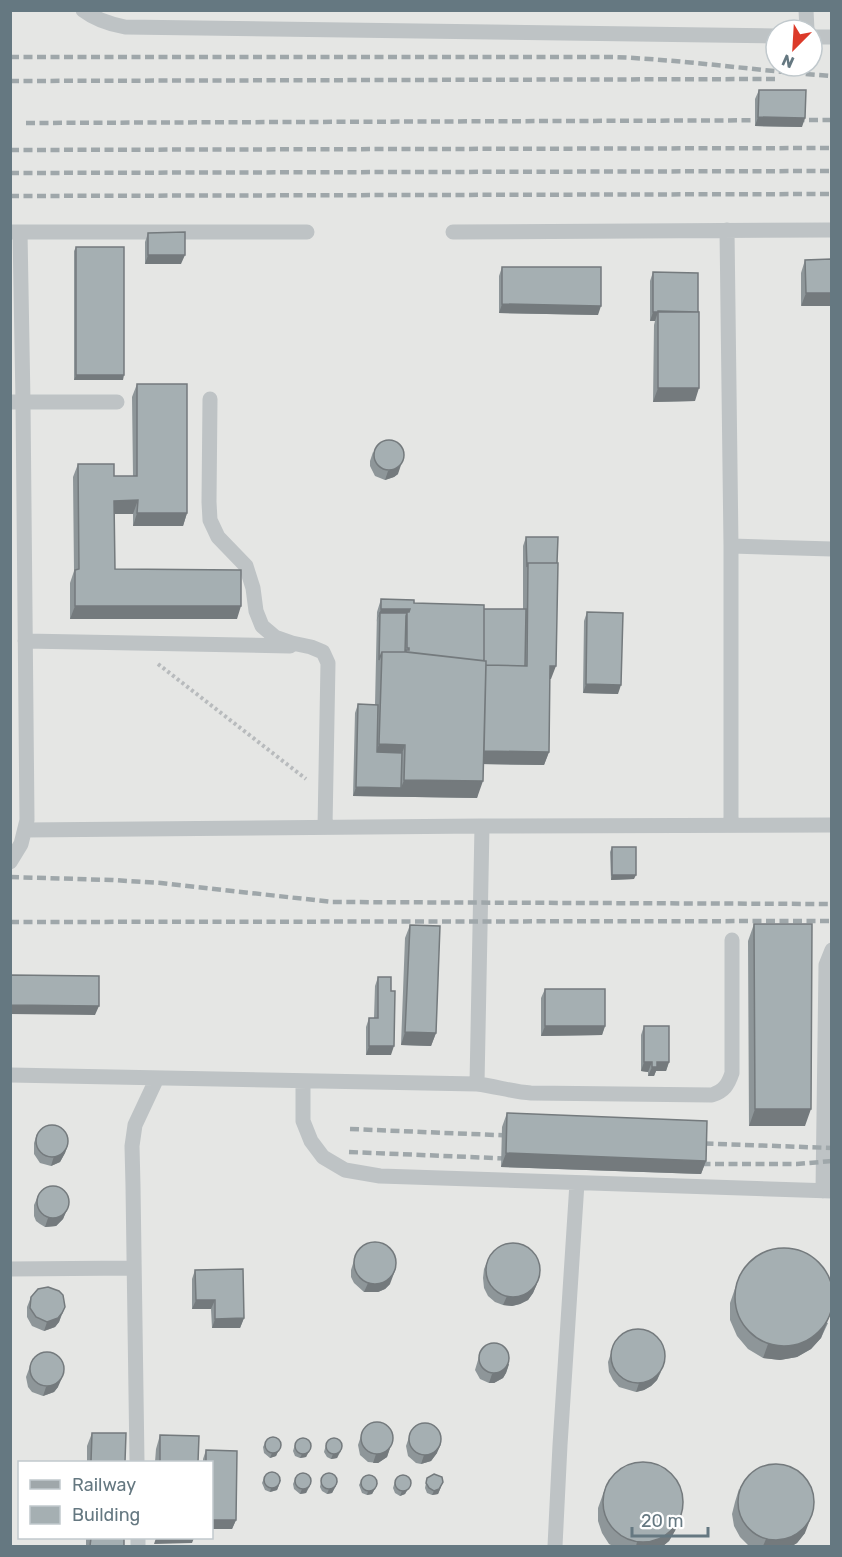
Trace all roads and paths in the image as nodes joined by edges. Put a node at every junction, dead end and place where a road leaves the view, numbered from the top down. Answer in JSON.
{"nodes":[{"id":1,"x":83,"y":10,"type":"edge"},
{"id":2,"x":764,"y":36,"type":"edge"},
{"id":3,"x":727,"y":230,"type":"junction"},
{"id":4,"x":831,"y":230,"type":"edge"},
{"id":5,"x":15,"y":232,"type":"edge"},
{"id":6,"x":307,"y":232,"type":"dead end"},
{"id":7,"x":453,"y":232,"type":"dead end"},
{"id":8,"x":210,"y":399,"type":"dead end"},
{"id":9,"x":17,"y":402,"type":"edge"},
{"id":10,"x":117,"y":402,"type":"dead end"},
{"id":11,"x":730,"y":546,"type":"junction"},
{"id":12,"x":831,"y":549,"type":"edge"},
{"id":13,"x":18,"y":613,"type":"edge"},
{"id":14,"x":25,"y":641,"type":"junction"},
{"id":15,"x":131,"y":643,"type":"junction"},
{"id":16,"x":311,"y":646,"type":"junction"},
{"id":17,"x":325,"y":795,"type":"junction"},
{"id":18,"x":731,"y":825,"type":"junction"},
{"id":19,"x":831,"y":825,"type":"edge"},
{"id":20,"x":482,"y":826,"type":"junction"},
{"id":21,"x":325,"y":827,"type":"junction"},
{"id":22,"x":25,"y":830,"type":"junction"},
{"id":23,"x":10,"y":862,"type":"edge"},
{"id":24,"x":732,"y":940,"type":"dead end"},
{"id":25,"x":831,"y":950,"type":"edge"},
{"id":26,"x":828,"y":1046,"type":"edge"},
{"id":27,"x":10,"y":1075,"type":"edge"},
{"id":28,"x":157,"y":1078,"type":"junction"},
{"id":29,"x":303,"y":1081,"type":"junction"},
{"id":30,"x":477,"y":1084,"type":"junction"},
{"id":31,"x":577,"y":1183,"type":"junction"},
{"id":32,"x":827,"y":1191,"type":"edge"},
{"id":33,"x":134,"y":1268,"type":"junction"},
{"id":34,"x":10,"y":1269,"type":"edge"},
{"id":35,"x":137,"y":1461,"type":"edge"},
{"id":36,"x":555,"y":1546,"type":"edge"}],
"edges":[{"from":1,"to":2,"type":"lane"},
{"from":3,"to":4,"type":"lane"},
{"from":3,"to":7,"type":"lane"},
{"from":3,"to":11,"type":"lane"},
{"from":5,"to":6,"type":"lane"},
{"from":5,"to":9,"type":"lane"},
{"from":8,"to":16,"type":"lane"},
{"from":9,"to":10,"type":"lane"},
{"from":9,"to":13,"type":"lane"},
{"from":11,"to":12,"type":"lane"},
{"from":11,"to":18,"type":"lane"},
{"from":13,"to":14,"type":"lane"},
{"from":14,"to":15,"type":"lane"},
{"from":14,"to":22,"type":"lane"},
{"from":15,"to":16,"type":"lane"},
{"from":15,"to":17,"type":"path"},
{"from":16,"to":17,"type":"lane"},
{"from":17,"to":21,"type":"lane"},
{"from":18,"to":19,"type":"lane"},
{"from":18,"to":20,"type":"lane"},
{"from":20,"to":21,"type":"lane"},
{"from":20,"to":30,"type":"lane"},
{"from":21,"to":22,"type":"lane"},
{"from":22,"to":23,"type":"lane"},
{"from":24,"to":30,"type":"lane"},
{"from":25,"to":26,"type":"lane"},
{"from":26,"to":32,"type":"lane"},
{"from":27,"to":28,"type":"lane"},
{"from":28,"to":29,"type":"lane"},
{"from":28,"to":33,"type":"lane"},
{"from":29,"to":30,"type":"lane"},
{"from":29,"to":31,"type":"lane"},
{"from":31,"to":32,"type":"lane"},
{"from":31,"to":36,"type":"lane"},
{"from":33,"to":34,"type":"lane"},
{"from":33,"to":35,"type":"lane"}]}
